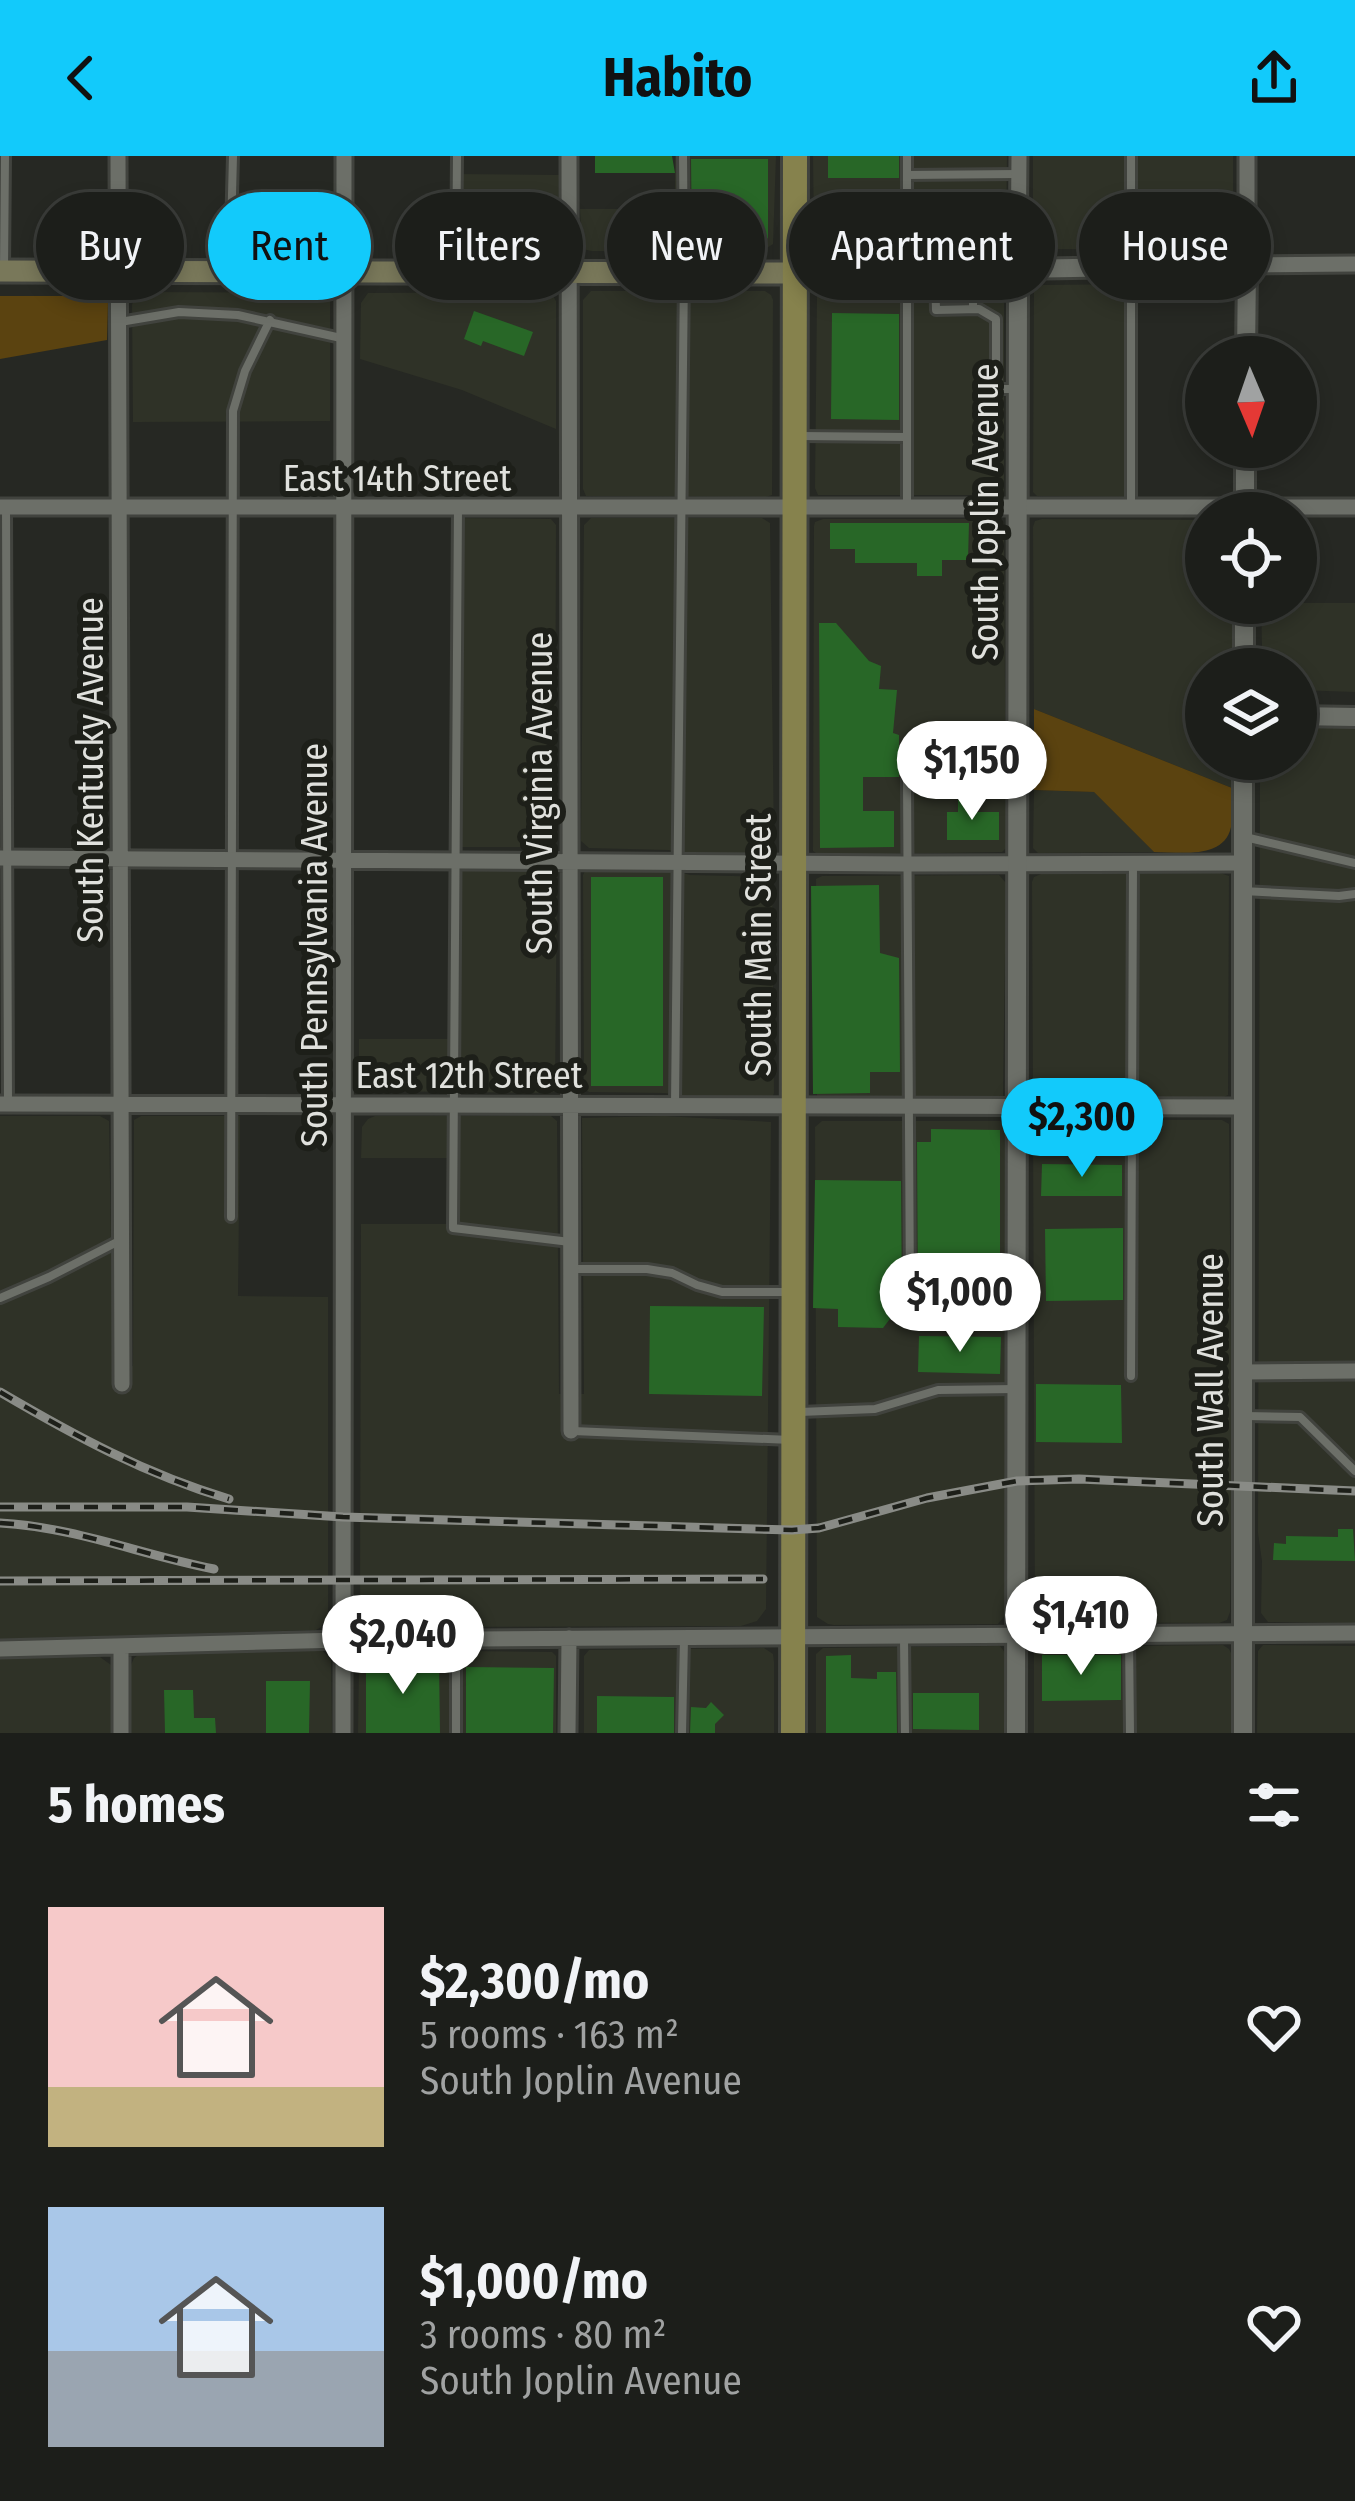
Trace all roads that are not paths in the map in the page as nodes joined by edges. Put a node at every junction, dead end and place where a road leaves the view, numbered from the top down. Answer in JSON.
{"nodes":[{"id":1,"x":5,"y":156,"type":"edge"},
{"id":2,"x":118,"y":156,"type":"edge"},
{"id":3,"x":233,"y":156,"type":"edge"},
{"id":4,"x":344,"y":156,"type":"edge"},
{"id":5,"x":457,"y":156,"type":"edge"},
{"id":6,"x":569,"y":156,"type":"edge"},
{"id":7,"x":682,"y":156,"type":"edge"},
{"id":8,"x":796,"y":156,"type":"edge"},
{"id":9,"x":907,"y":156,"type":"edge"},
{"id":10,"x":1018,"y":156,"type":"edge"},
{"id":11,"x":1131,"y":156,"type":"edge"},
{"id":12,"x":1247,"y":156,"type":"edge"},
{"id":13,"x":907,"y":175,"type":"junction"},
{"id":14,"x":1018,"y":175,"type":"junction"},
{"id":15,"x":118,"y":192,"type":"edge"},
{"id":16,"x":232,"y":192,"type":"edge"},
{"id":17,"x":344,"y":192,"type":"edge"},
{"id":18,"x":457,"y":192,"type":"edge"},
{"id":19,"x":569,"y":192,"type":"edge"},
{"id":20,"x":683,"y":192,"type":"edge"},
{"id":21,"x":796,"y":192,"type":"edge"},
{"id":22,"x":907,"y":192,"type":"edge"},
{"id":23,"x":1018,"y":192,"type":"edge"},
{"id":24,"x":1131,"y":192,"type":"edge"},
{"id":25,"x":1247,"y":192,"type":"edge"},
{"id":26,"x":1355,"y":264,"type":"edge"},
{"id":27,"x":1271,"y":265,"type":"edge"},
{"id":28,"x":2,"y":271,"type":"edge"},
{"id":29,"x":36,"y":271,"type":"edge"},
{"id":30,"x":118,"y":300,"type":"edge"},
{"id":31,"x":344,"y":300,"type":"edge"},
{"id":32,"x":569,"y":300,"type":"edge"},
{"id":33,"x":684,"y":300,"type":"edge"},
{"id":34,"x":797,"y":300,"type":"edge"},
{"id":35,"x":907,"y":300,"type":"edge"},
{"id":36,"x":936,"y":300,"type":"edge"},
{"id":37,"x":973,"y":300,"type":"edge"},
{"id":38,"x":1018,"y":300,"type":"edge"},
{"id":39,"x":1130,"y":300,"type":"edge"},
{"id":40,"x":1246,"y":300,"type":"edge"},
{"id":41,"x":973,"y":309,"type":"junction"},
{"id":42,"x":996,"y":319,"type":"junction"},
{"id":43,"x":1018,"y":319,"type":"junction"},
{"id":44,"x":270,"y":320,"type":"junction"},
{"id":45,"x":118,"y":322,"type":"junction"},
{"id":46,"x":1246,"y":336,"type":"edge"},
{"id":47,"x":343,"y":339,"type":"junction"},
{"id":48,"x":1018,"y":389,"type":"junction"},
{"id":49,"x":794,"y":436,"type":"junction"},
{"id":50,"x":907,"y":437,"type":"junction"},
{"id":51,"x":682,"y":506,"type":"junction"},
{"id":52,"x":907,"y":506,"type":"junction"},
{"id":53,"x":1018,"y":506,"type":"junction"},
{"id":54,"x":3,"y":507,"type":"edge"},
{"id":55,"x":120,"y":507,"type":"junction"},
{"id":56,"x":458,"y":507,"type":"junction"},
{"id":57,"x":569,"y":507,"type":"junction"},
{"id":58,"x":793,"y":507,"type":"junction"},
{"id":59,"x":1131,"y":507,"type":"junction"},
{"id":60,"x":1355,"y":507,"type":"edge"},
{"id":61,"x":232,"y":508,"type":"junction"},
{"id":62,"x":343,"y":508,"type":"junction"},
{"id":63,"x":1185,"y":508,"type":"edge"},
{"id":64,"x":1317,"y":508,"type":"edge"},
{"id":65,"x":1317,"y":716,"type":"edge"},
{"id":66,"x":1355,"y":717,"type":"edge"},
{"id":67,"x":907,"y":779,"type":"dead end"},
{"id":68,"x":1244,"y":780,"type":"edge"},
{"id":69,"x":1244,"y":837,"type":"junction"},
{"id":70,"x":4,"y":858,"type":"edge"},
{"id":71,"x":119,"y":858,"type":"junction"},
{"id":72,"x":232,"y":858,"type":"junction"},
{"id":73,"x":344,"y":859,"type":"junction"},
{"id":74,"x":455,"y":860,"type":"junction"},
{"id":75,"x":568,"y":861,"type":"junction"},
{"id":76,"x":678,"y":862,"type":"junction"},
{"id":77,"x":1355,"y":862,"type":"edge"},
{"id":78,"x":793,"y":863,"type":"junction"},
{"id":79,"x":1132,"y":863,"type":"junction"},
{"id":80,"x":1244,"y":863,"type":"junction"},
{"id":81,"x":907,"y":864,"type":"junction"},
{"id":82,"x":1017,"y":864,"type":"junction"},
{"id":83,"x":1244,"y":891,"type":"junction"},
{"id":84,"x":1355,"y":894,"type":"edge"},
{"id":85,"x":4,"y":1104,"type":"edge"},
{"id":86,"x":121,"y":1104,"type":"junction"},
{"id":87,"x":572,"y":1105,"type":"junction"},
{"id":88,"x":231,"y":1106,"type":"junction"},
{"id":89,"x":345,"y":1106,"type":"junction"},
{"id":90,"x":454,"y":1106,"type":"junction"},
{"id":91,"x":675,"y":1106,"type":"junction"},
{"id":92,"x":795,"y":1106,"type":"junction"},
{"id":93,"x":1244,"y":1106,"type":"junction"},
{"id":94,"x":910,"y":1107,"type":"junction"},
{"id":95,"x":1132,"y":1107,"type":"junction"},
{"id":96,"x":1017,"y":1108,"type":"junction"},
{"id":97,"x":231,"y":1217,"type":"dead end"},
{"id":98,"x":120,"y":1240,"type":"junction"},
{"id":99,"x":571,"y":1242,"type":"junction"},
{"id":100,"x":572,"y":1269,"type":"junction"},
{"id":101,"x":794,"y":1292,"type":"junction"},
{"id":102,"x":0,"y":1298,"type":"edge"},
{"id":103,"x":910,"y":1300,"type":"dead end"},
{"id":104,"x":1355,"y":1371,"type":"edge"},
{"id":105,"x":1244,"y":1372,"type":"junction"},
{"id":106,"x":1131,"y":1376,"type":"dead end"},
{"id":107,"x":122,"y":1384,"type":"dead end"},
{"id":108,"x":1017,"y":1389,"type":"junction"},
{"id":109,"x":793,"y":1412,"type":"junction"},
{"id":110,"x":1244,"y":1416,"type":"junction"},
{"id":111,"x":571,"y":1431,"type":"joint"},
{"id":112,"x":793,"y":1440,"type":"junction"},
{"id":113,"x":1355,"y":1471,"type":"edge"},
{"id":114,"x":1243,"y":1634,"type":"junction"},
{"id":115,"x":1355,"y":1634,"type":"edge"},
{"id":116,"x":1017,"y":1635,"type":"junction"},
{"id":117,"x":1129,"y":1635,"type":"junction"},
{"id":118,"x":684,"y":1636,"type":"junction"},
{"id":119,"x":793,"y":1636,"type":"junction"},
{"id":120,"x":904,"y":1636,"type":"junction"},
{"id":121,"x":569,"y":1638,"type":"junction"},
{"id":122,"x":456,"y":1639,"type":"junction"},
{"id":123,"x":342,"y":1640,"type":"junction"},
{"id":124,"x":121,"y":1647,"type":"junction"},
{"id":125,"x":0,"y":1649,"type":"edge"},
{"id":126,"x":121,"y":1733,"type":"edge"},
{"id":127,"x":343,"y":1733,"type":"edge"},
{"id":128,"x":456,"y":1733,"type":"edge"},
{"id":129,"x":568,"y":1733,"type":"edge"},
{"id":130,"x":682,"y":1733,"type":"edge"},
{"id":131,"x":793,"y":1733,"type":"edge"},
{"id":132,"x":904,"y":1733,"type":"edge"},
{"id":133,"x":1016,"y":1733,"type":"edge"},
{"id":134,"x":1130,"y":1733,"type":"edge"},
{"id":135,"x":1243,"y":1733,"type":"edge"}],
"edges":[{"from":1,"to":28,"type":"lane"},
{"from":2,"to":15,"type":"street","name":"South Kentucky Avenue"},
{"from":3,"to":16,"type":"lane"},
{"from":4,"to":17,"type":"street","name":"South Pennsylvania Avenue"},
{"from":5,"to":18,"type":"lane"},
{"from":6,"to":19,"type":"street","name":"South Virginia Avenue"},
{"from":7,"to":20,"type":"lane"},
{"from":8,"to":21,"type":"main road","name":"South Main Street"},
{"from":9,"to":13,"type":"lane"},
{"from":10,"to":14,"type":"street","name":"South Joplin Avenue"},
{"from":11,"to":24,"type":"lane"},
{"from":12,"to":25,"type":"street"},
{"from":13,"to":14,"type":"lane"},
{"from":13,"to":22,"type":"lane"},
{"from":14,"to":23,"type":"street","name":"South Joplin Avenue"},
{"from":26,"to":27,"type":"street"},
{"from":28,"to":29,"type":"main road"},
{"from":30,"to":45,"type":"street","name":"South Kentucky Avenue"},
{"from":31,"to":47,"type":"street","name":"South Pennsylvania Avenue"},
{"from":32,"to":57,"type":"street","name":"South Virginia Avenue"},
{"from":33,"to":51,"type":"lane"},
{"from":34,"to":49,"type":"main road","name":"South Main Street"},
{"from":35,"to":50,"type":"lane"},
{"from":36,"to":41,"type":"lane"},
{"from":37,"to":41,"type":"lane"},
{"from":38,"to":43,"type":"street","name":"South Joplin Avenue"},
{"from":39,"to":59,"type":"lane"},
{"from":40,"to":46,"type":"street"},
{"from":41,"to":42,"type":"lane"},
{"from":42,"to":43,"type":"lane"},
{"from":42,"to":48,"type":"lane"},
{"from":43,"to":48,"type":"street","name":"South Joplin Avenue"},
{"from":44,"to":45,"type":"lane"},
{"from":44,"to":47,"type":"lane"},
{"from":44,"to":61,"type":"lane"},
{"from":45,"to":55,"type":"street","name":"South Kentucky Avenue"},
{"from":47,"to":62,"type":"street","name":"South Pennsylvania Avenue"},
{"from":48,"to":53,"type":"street","name":"South Joplin Avenue"},
{"from":49,"to":50,"type":"lane"},
{"from":49,"to":58,"type":"main road","name":"South Main Street"},
{"from":50,"to":52,"type":"lane"},
{"from":51,"to":57,"type":"street","name":"East 14th Street"},
{"from":51,"to":58,"type":"street","name":"East 14th Street"},
{"from":51,"to":76,"type":"lane"},
{"from":52,"to":53,"type":"street","name":"East 14th Street"},
{"from":52,"to":58,"type":"street","name":"East 14th Street"},
{"from":53,"to":59,"type":"street","name":"East 14th Street"},
{"from":53,"to":82,"type":"street","name":"South Joplin Avenue"},
{"from":54,"to":55,"type":"street","name":"East 14th Street"},
{"from":54,"to":70,"type":"lane"},
{"from":55,"to":61,"type":"street","name":"East 14th Street"},
{"from":55,"to":71,"type":"street","name":"South Kentucky Avenue"},
{"from":56,"to":57,"type":"street","name":"East 14th Street"},
{"from":56,"to":62,"type":"street","name":"East 14th Street"},
{"from":56,"to":74,"type":"lane"},
{"from":57,"to":75,"type":"street","name":"South Virginia Avenue"},
{"from":58,"to":78,"type":"main road","name":"South Main Street"},
{"from":59,"to":63,"type":"street","name":"East 14th Street"},
{"from":60,"to":64,"type":"street","name":"East 14th Street"},
{"from":61,"to":62,"type":"street","name":"East 14th Street"},
{"from":61,"to":72,"type":"lane"},
{"from":62,"to":73,"type":"street","name":"South Pennsylvania Avenue"},
{"from":65,"to":66,"type":"street"},
{"from":67,"to":81,"type":"lane"},
{"from":68,"to":69,"type":"street","name":"South Wall Avenue"},
{"from":69,"to":77,"type":"lane"},
{"from":69,"to":80,"type":"street","name":"South Wall Avenue"},
{"from":70,"to":71,"type":"street"},
{"from":70,"to":85,"type":"lane"},
{"from":71,"to":72,"type":"street"},
{"from":71,"to":86,"type":"street","name":"South Kentucky Avenue"},
{"from":72,"to":73,"type":"street"},
{"from":72,"to":88,"type":"lane"},
{"from":73,"to":74,"type":"street"},
{"from":73,"to":89,"type":"street","name":"South Pennsylvania Avenue"},
{"from":74,"to":75,"type":"street"},
{"from":74,"to":90,"type":"lane"},
{"from":75,"to":76,"type":"street"},
{"from":75,"to":87,"type":"street","name":"South Virginia Avenue"},
{"from":76,"to":78,"type":"street"},
{"from":76,"to":91,"type":"lane"},
{"from":78,"to":81,"type":"street"},
{"from":78,"to":92,"type":"main road","name":"South Main Street"},
{"from":79,"to":80,"type":"street"},
{"from":79,"to":82,"type":"street"},
{"from":79,"to":95,"type":"lane"},
{"from":80,"to":83,"type":"street","name":"South Wall Avenue"},
{"from":81,"to":82,"type":"street"},
{"from":81,"to":94,"type":"lane"},
{"from":82,"to":96,"type":"street","name":"South Joplin Avenue"},
{"from":83,"to":84,"type":"lane"},
{"from":83,"to":93,"type":"street","name":"South Wall Avenue"},
{"from":85,"to":86,"type":"street","name":"East 12th Street"},
{"from":86,"to":88,"type":"street","name":"East 12th Street"},
{"from":86,"to":98,"type":"street","name":"South Kentucky Avenue"},
{"from":87,"to":90,"type":"street","name":"East 12th Street"},
{"from":87,"to":91,"type":"street","name":"East 12th Street"},
{"from":87,"to":99,"type":"street","name":"South Virginia Avenue"},
{"from":88,"to":89,"type":"street","name":"East 12th Street"},
{"from":88,"to":97,"type":"lane"},
{"from":89,"to":90,"type":"street","name":"East 12th Street"},
{"from":89,"to":123,"type":"street","name":"South Pennsylvania Avenue"},
{"from":90,"to":99,"type":"lane"},
{"from":91,"to":92,"type":"street","name":"East 12th Street"},
{"from":92,"to":94,"type":"street","name":"East 12th Street"},
{"from":92,"to":101,"type":"main road","name":"South Main Street"},
{"from":93,"to":95,"type":"street","name":"East 12th Street"},
{"from":93,"to":105,"type":"street","name":"South Wall Avenue"},
{"from":94,"to":96,"type":"street","name":"East 12th Street"},
{"from":94,"to":103,"type":"lane"},
{"from":95,"to":96,"type":"street","name":"East 12th Street"},
{"from":95,"to":106,"type":"lane"},
{"from":96,"to":108,"type":"street","name":"South Joplin Avenue"},
{"from":98,"to":102,"type":"lane"},
{"from":98,"to":107,"type":"street","name":"South Kentucky Avenue"},
{"from":99,"to":100,"type":"street","name":"South Virginia Avenue"},
{"from":100,"to":101,"type":"lane"},
{"from":100,"to":111,"type":"street","name":"South Virginia Avenue"},
{"from":101,"to":109,"type":"main road","name":"South Main Street"},
{"from":104,"to":105,"type":"street"},
{"from":105,"to":110,"type":"street","name":"South Wall Avenue"},
{"from":108,"to":109,"type":"lane"},
{"from":108,"to":116,"type":"street","name":"South Joplin Avenue"},
{"from":109,"to":112,"type":"main road","name":"South Main Street"},
{"from":110,"to":113,"type":"lane"},
{"from":110,"to":114,"type":"street","name":"South Wall Avenue"},
{"from":111,"to":112,"type":"lane"},
{"from":112,"to":119,"type":"main road","name":"South Main Street"},
{"from":114,"to":115,"type":"street"},
{"from":114,"to":117,"type":"street"},
{"from":114,"to":135,"type":"street","name":"South Wall Avenue"},
{"from":116,"to":117,"type":"street"},
{"from":116,"to":120,"type":"street"},
{"from":116,"to":133,"type":"street","name":"South Joplin Avenue"},
{"from":117,"to":134,"type":"lane"},
{"from":118,"to":119,"type":"street"},
{"from":118,"to":121,"type":"street"},
{"from":118,"to":130,"type":"lane"},
{"from":119,"to":120,"type":"street"},
{"from":119,"to":131,"type":"main road","name":"South Main Street"},
{"from":120,"to":132,"type":"lane"},
{"from":121,"to":122,"type":"street"},
{"from":121,"to":129,"type":"street"},
{"from":122,"to":123,"type":"street"},
{"from":122,"to":128,"type":"lane"},
{"from":123,"to":124,"type":"street"},
{"from":123,"to":127,"type":"street","name":"South Pennsylvania Avenue"},
{"from":124,"to":125,"type":"street"},
{"from":124,"to":126,"type":"street"}]}
